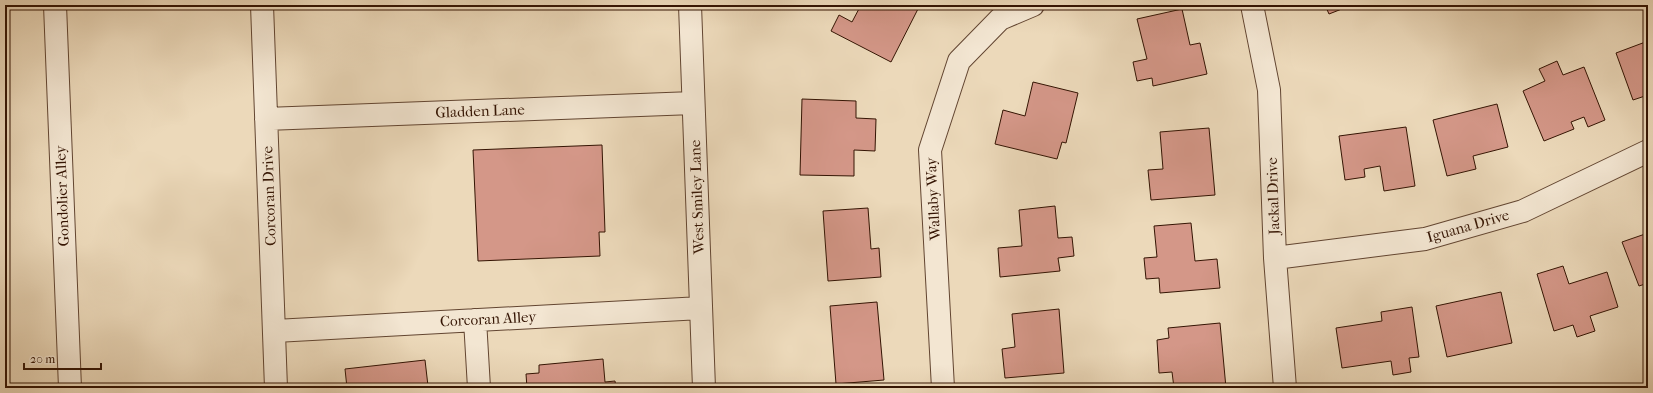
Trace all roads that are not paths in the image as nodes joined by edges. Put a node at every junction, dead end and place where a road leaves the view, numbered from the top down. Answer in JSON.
{"nodes":[{"id":1,"x":55,"y":5,"type":"edge"},
{"id":2,"x":262,"y":5,"type":"edge"},
{"id":3,"x":690,"y":5,"type":"edge"},
{"id":4,"x":1033,"y":5,"type":"edge"},
{"id":5,"x":1252,"y":5,"type":"edge"},
{"id":6,"x":693,"y":103,"type":"junction"},
{"id":7,"x":266,"y":119,"type":"junction"},
{"id":8,"x":1648,"y":151,"type":"edge"},
{"id":9,"x":1275,"y":258,"type":"junction"},
{"id":10,"x":701,"y":308,"type":"junction"},
{"id":11,"x":475,"y":320,"type":"junction"},
{"id":12,"x":275,"y":331,"type":"junction"},
{"id":13,"x":70,"y":388,"type":"edge"},
{"id":14,"x":276,"y":388,"type":"edge"},
{"id":15,"x":479,"y":388,"type":"edge"},
{"id":16,"x":704,"y":388,"type":"edge"},
{"id":17,"x":943,"y":388,"type":"edge"},
{"id":18,"x":1285,"y":388,"type":"edge"}],
"edges":[{"from":1,"to":13,"type":"street","name":"Gondolier Alley"},
{"from":2,"to":7,"type":"street","name":"Corcoran Drive"},
{"from":3,"to":6,"type":"street","name":"West Smiley Lane"},
{"from":4,"to":17,"type":"street","name":"Wallaby Way"},
{"from":5,"to":9,"type":"street","name":"Jackal Drive"},
{"from":6,"to":7,"type":"street","name":"Gladden Lane"},
{"from":6,"to":10,"type":"street","name":"West Smiley Lane"},
{"from":7,"to":12,"type":"street","name":"Corcoran Drive"},
{"from":8,"to":9,"type":"street","name":"Iguana Drive"},
{"from":9,"to":18,"type":"street","name":"Jackal Drive"},
{"from":10,"to":11,"type":"street","name":"Corcoran Alley"},
{"from":10,"to":16,"type":"street","name":"West Smiley Lane"},
{"from":11,"to":12,"type":"street","name":"Corcoran Alley"},
{"from":11,"to":15,"type":"street"},
{"from":12,"to":14,"type":"street","name":"Corcoran Drive"}]}
